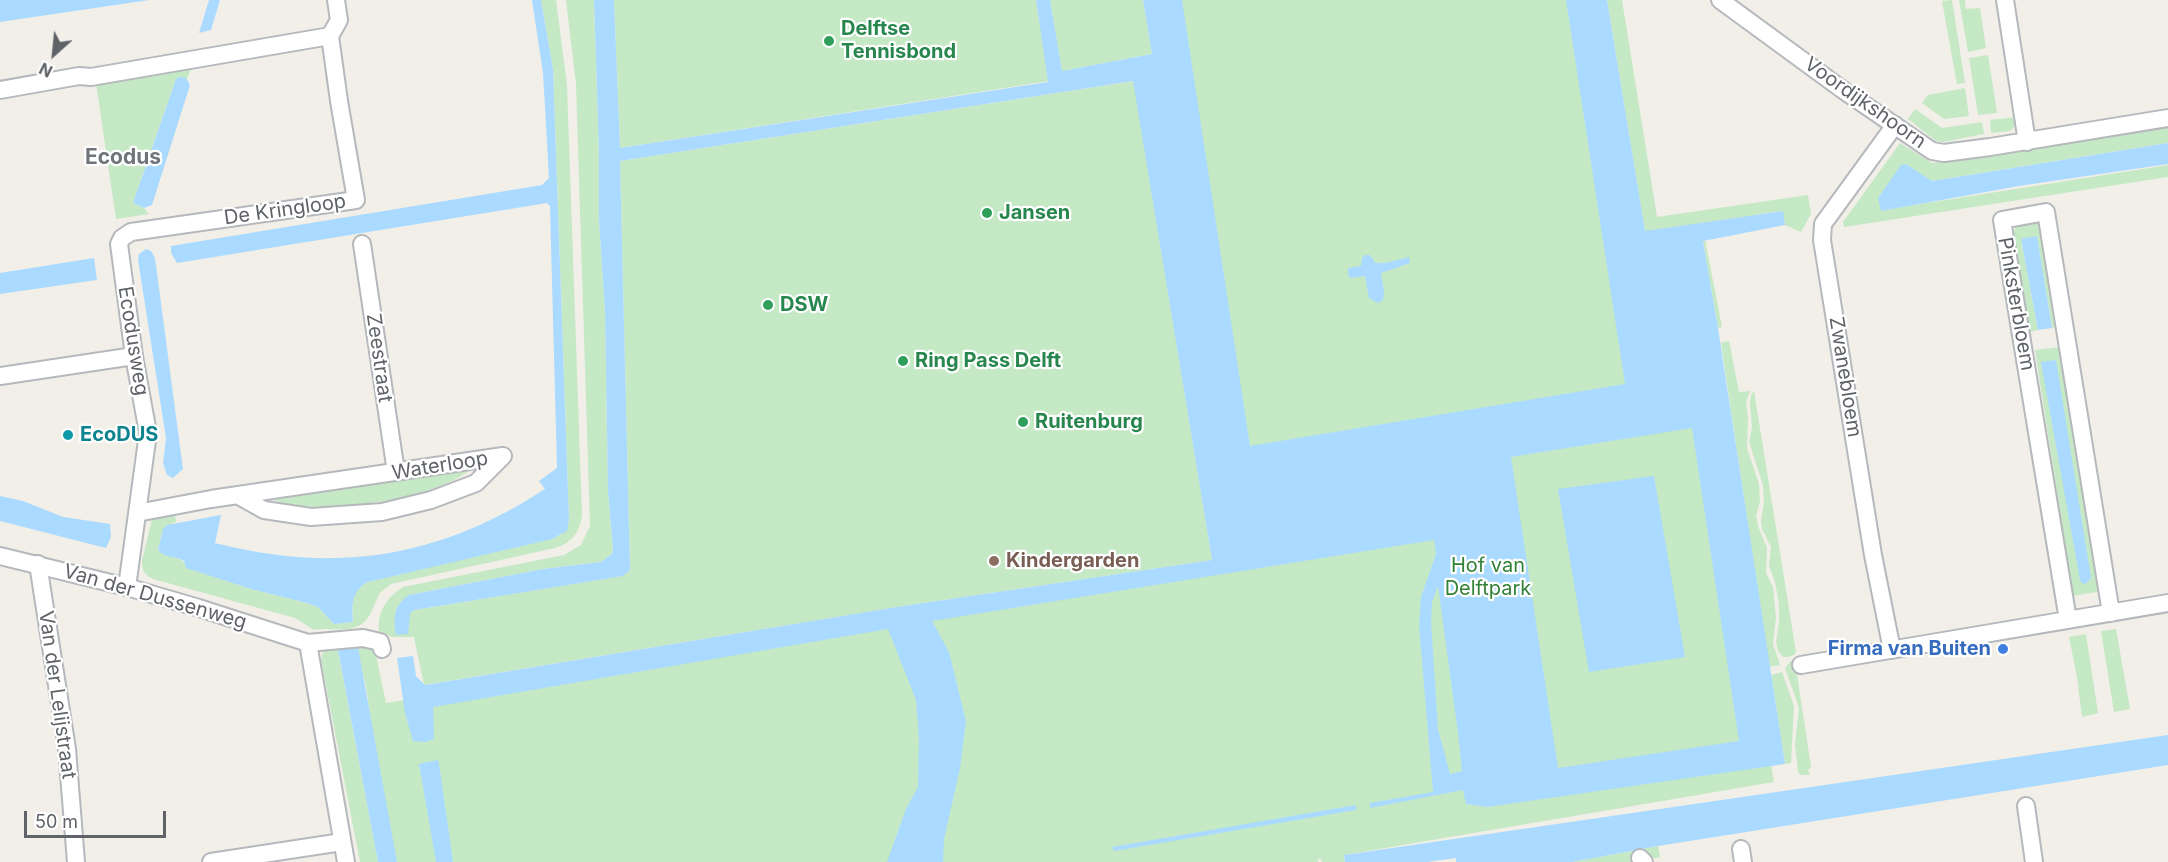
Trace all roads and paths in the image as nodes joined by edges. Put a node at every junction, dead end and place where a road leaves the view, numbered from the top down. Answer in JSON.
{"nodes":[{"id":1,"x":336,"y":0,"type":"edge"},
{"id":2,"x":1720,"y":0,"type":"edge"},
{"id":3,"x":2005,"y":0,"type":"edge"},
{"id":4,"x":330,"y":36,"type":"junction"},
{"id":5,"x":0,"y":90,"type":"edge"},
{"id":6,"x":2168,"y":118,"type":"edge"},
{"id":7,"x":1894,"y":125,"type":"junction"},
{"id":8,"x":2027,"y":142,"type":"junction"},
{"id":9,"x":122,"y":238,"type":"joint"},
{"id":10,"x":362,"y":244,"type":"dead end"},
{"id":11,"x":134,"y":356,"type":"junction"},
{"id":12,"x":0,"y":376,"type":"edge"},
{"id":13,"x":396,"y":472,"type":"junction"},
{"id":14,"x":239,"y":496,"type":"junction"},
{"id":15,"x":137,"y":513,"type":"junction"},
{"id":16,"x":0,"y":556,"type":"edge"},
{"id":17,"x":38,"y":564,"type":"junction"},
{"id":18,"x":127,"y":587,"type":"junction"},
{"id":19,"x":2168,"y":603,"type":"edge"},
{"id":20,"x":2111,"y":613,"type":"junction"},
{"id":21,"x":2068,"y":620,"type":"junction"},
{"id":22,"x":308,"y":644,"type":"junction"},
{"id":23,"x":382,"y":649,"type":"dead end"},
{"id":24,"x":1892,"y":650,"type":"junction"},
{"id":25,"x":1801,"y":665,"type":"dead end"},
{"id":26,"x":2026,"y":806,"type":"dead end"},
{"id":27,"x":342,"y":842,"type":"junction"},
{"id":28,"x":76,"y":862,"type":"edge"},
{"id":29,"x":211,"y":862,"type":"edge"},
{"id":30,"x":346,"y":862,"type":"edge"},
{"id":31,"x":2034,"y":862,"type":"edge"}],
"edges":[{"from":1,"to":4,"type":"street","name":"De Kringloop"},
{"from":2,"to":7,"type":"street","name":"Voordijkshoorn"},
{"from":3,"to":8,"type":"street"},
{"from":4,"to":5,"type":"street"},
{"from":4,"to":9,"type":"street","name":"De Kringloop"},
{"from":6,"to":8,"type":"street","name":"Voordijkshoorn"},
{"from":7,"to":8,"type":"street","name":"Voordijkshoorn"},
{"from":7,"to":24,"type":"street","name":"Zwanebloem"},
{"from":9,"to":11,"type":"street","name":"Ecodusweg"},
{"from":10,"to":13,"type":"street","name":"Zeestraat"},
{"from":11,"to":12,"type":"street"},
{"from":11,"to":15,"type":"street","name":"Ecodusweg"},
{"from":13,"to":14,"type":"street","name":"Waterloop"},
{"from":13,"to":14,"type":"street","name":"Waterloop"},
{"from":14,"to":15,"type":"street","name":"Waterloop"},
{"from":15,"to":18,"type":"street","name":"Ecodusweg"},
{"from":16,"to":17,"type":"street","name":"Van der Dussenweg"},
{"from":17,"to":18,"type":"street","name":"Van der Dussenweg"},
{"from":17,"to":28,"type":"street","name":"Van der Lelijstraat"},
{"from":18,"to":22,"type":"street","name":"Van der Dussenweg"},
{"from":19,"to":20,"type":"street"},
{"from":20,"to":21,"type":"street"},
{"from":20,"to":21,"type":"street","name":"Pinksterbloem"},
{"from":21,"to":24,"type":"street"},
{"from":22,"to":23,"type":"street"},
{"from":22,"to":27,"type":"street"},
{"from":24,"to":25,"type":"street"},
{"from":26,"to":31,"type":"street"},
{"from":27,"to":29,"type":"street"},
{"from":27,"to":30,"type":"street"}]}
